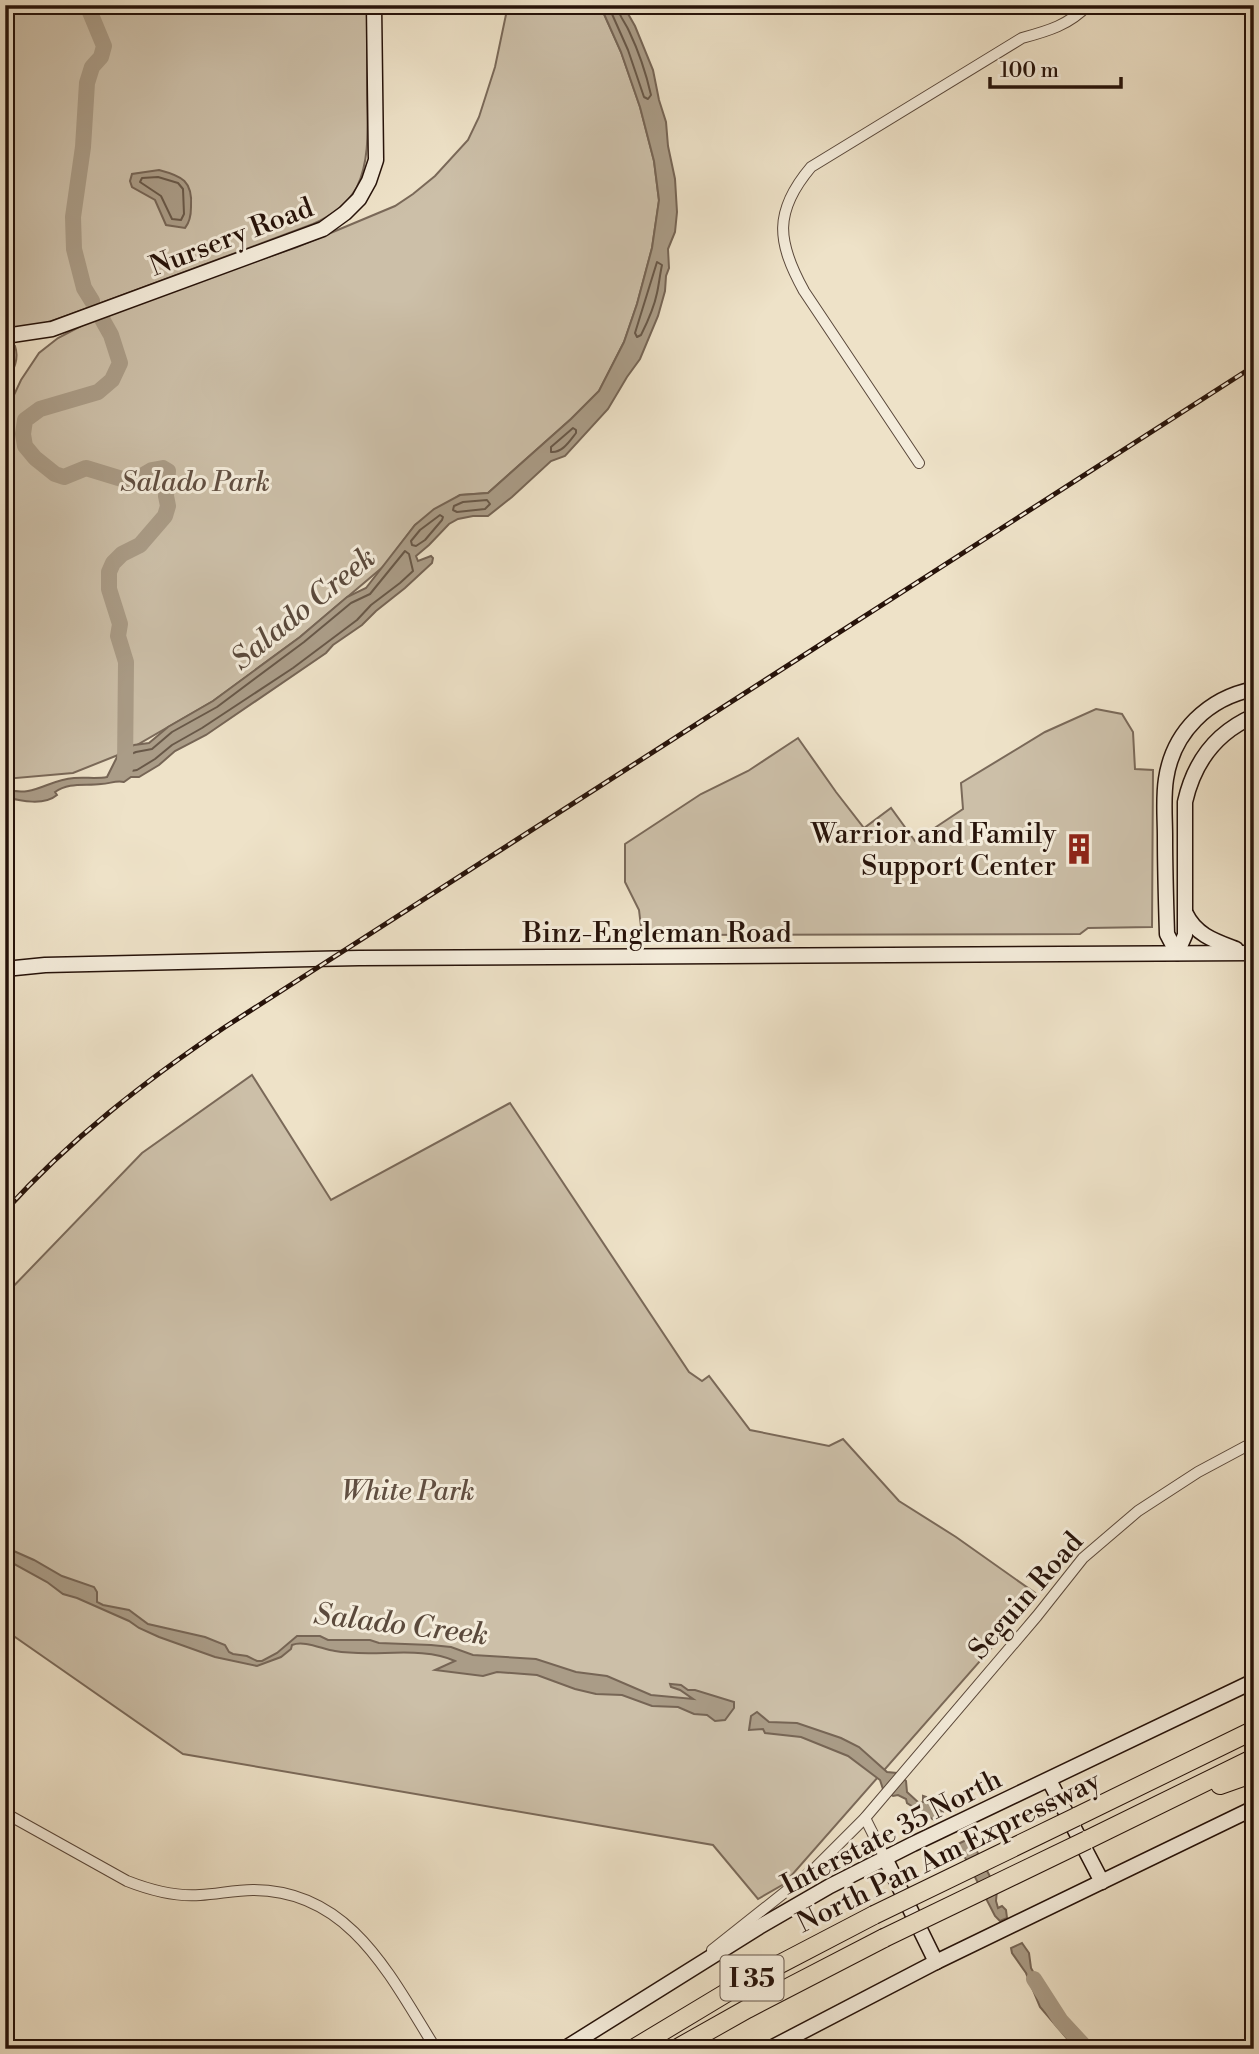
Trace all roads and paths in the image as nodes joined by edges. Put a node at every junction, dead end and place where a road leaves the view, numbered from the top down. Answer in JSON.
{"nodes":[{"id":1,"x":374,"y":5,"type":"edge"},
{"id":2,"x":1088,"y":5,"type":"edge"},
{"id":3,"x":5,"y":336,"type":"edge"},
{"id":4,"x":919,"y":463,"type":"dead end"},
{"id":5,"x":1254,"y":689,"type":"edge"},
{"id":6,"x":1254,"y":716,"type":"edge"},
{"id":7,"x":1185,"y":911,"type":"junction"},
{"id":8,"x":1177,"y":953,"type":"junction"},
{"id":9,"x":1249,"y":953,"type":"edge"},
{"id":10,"x":5,"y":969,"type":"edge"},
{"id":11,"x":1254,"y":1442,"type":"edge"},
{"id":12,"x":1254,"y":1681,"type":"edge"},
{"id":13,"x":1254,"y":1730,"type":"edge"},
{"id":14,"x":1254,"y":1758,"type":"edge"},
{"id":15,"x":1254,"y":1773,"type":"edge"},
{"id":16,"x":1049,"y":1780,"type":"junction"},
{"id":17,"x":1254,"y":1808,"type":"edge"},
{"id":18,"x":5,"y":1813,"type":"edge"},
{"id":19,"x":865,"y":1818,"type":"junction"},
{"id":20,"x":1132,"y":1818,"type":"junction"},
{"id":21,"x":885,"y":1858,"type":"junction"},
{"id":22,"x":1102,"y":1882,"type":"junction"},
{"id":23,"x":936,"y":1962,"type":"junction"},
{"id":24,"x":667,"y":1985,"type":"junction"},
{"id":25,"x":747,"y":2009,"type":"junction"},
{"id":26,"x":436,"y":2049,"type":"edge"},
{"id":27,"x":564,"y":2049,"type":"edge"},
{"id":28,"x":634,"y":2049,"type":"edge"},
{"id":29,"x":676,"y":2049,"type":"edge"},
{"id":30,"x":694,"y":2049,"type":"edge"},
{"id":31,"x":769,"y":2049,"type":"edge"}],
"edges":[{"from":1,"to":3,"type":"street","name":"Nursery Road"},
{"from":2,"to":4,"type":"street"},
{"from":5,"to":8,"type":"street"},
{"from":6,"to":7,"type":"street"},
{"from":7,"to":8,"type":"street"},
{"from":7,"to":9,"type":"street"},
{"from":8,"to":9,"type":"street","name":"Binz-Engleman Road"},
{"from":8,"to":10,"type":"street","name":"Binz-Engleman Road"},
{"from":11,"to":19,"type":"street","name":"Seguin Road"},
{"from":12,"to":16,"type":"street","name":"Interstate 35 North"},
{"from":13,"to":28,"type":"highway","name":"North Pan Am Expressway","number":"I 35","bridge":true},
{"from":14,"to":20,"type":"highway","name":"North Pan Am Expressway","number":"I 35"},
{"from":15,"to":20,"type":"highway"},
{"from":16,"to":21,"type":"street","name":"Interstate 35 North"},
{"from":16,"to":22,"type":"street"},
{"from":17,"to":22,"type":"street"},
{"from":18,"to":26,"type":"street"},
{"from":19,"to":21,"type":"street"},
{"from":19,"to":24,"type":"street","name":"Seguin Road"},
{"from":20,"to":25,"type":"highway","name":"North Pan Am Expressway","number":"I 35","bridge":true},
{"from":21,"to":23,"type":"street"},
{"from":21,"to":24,"type":"street","name":"Interstate 35 North"},
{"from":22,"to":23,"type":"street"},
{"from":23,"to":31,"type":"street"},
{"from":24,"to":27,"type":"street","name":"Interstate 35 North"},
{"from":25,"to":29,"type":"highway","name":"North Pan Am Expressway","number":"I 35"},
{"from":25,"to":30,"type":"highway"}]}
